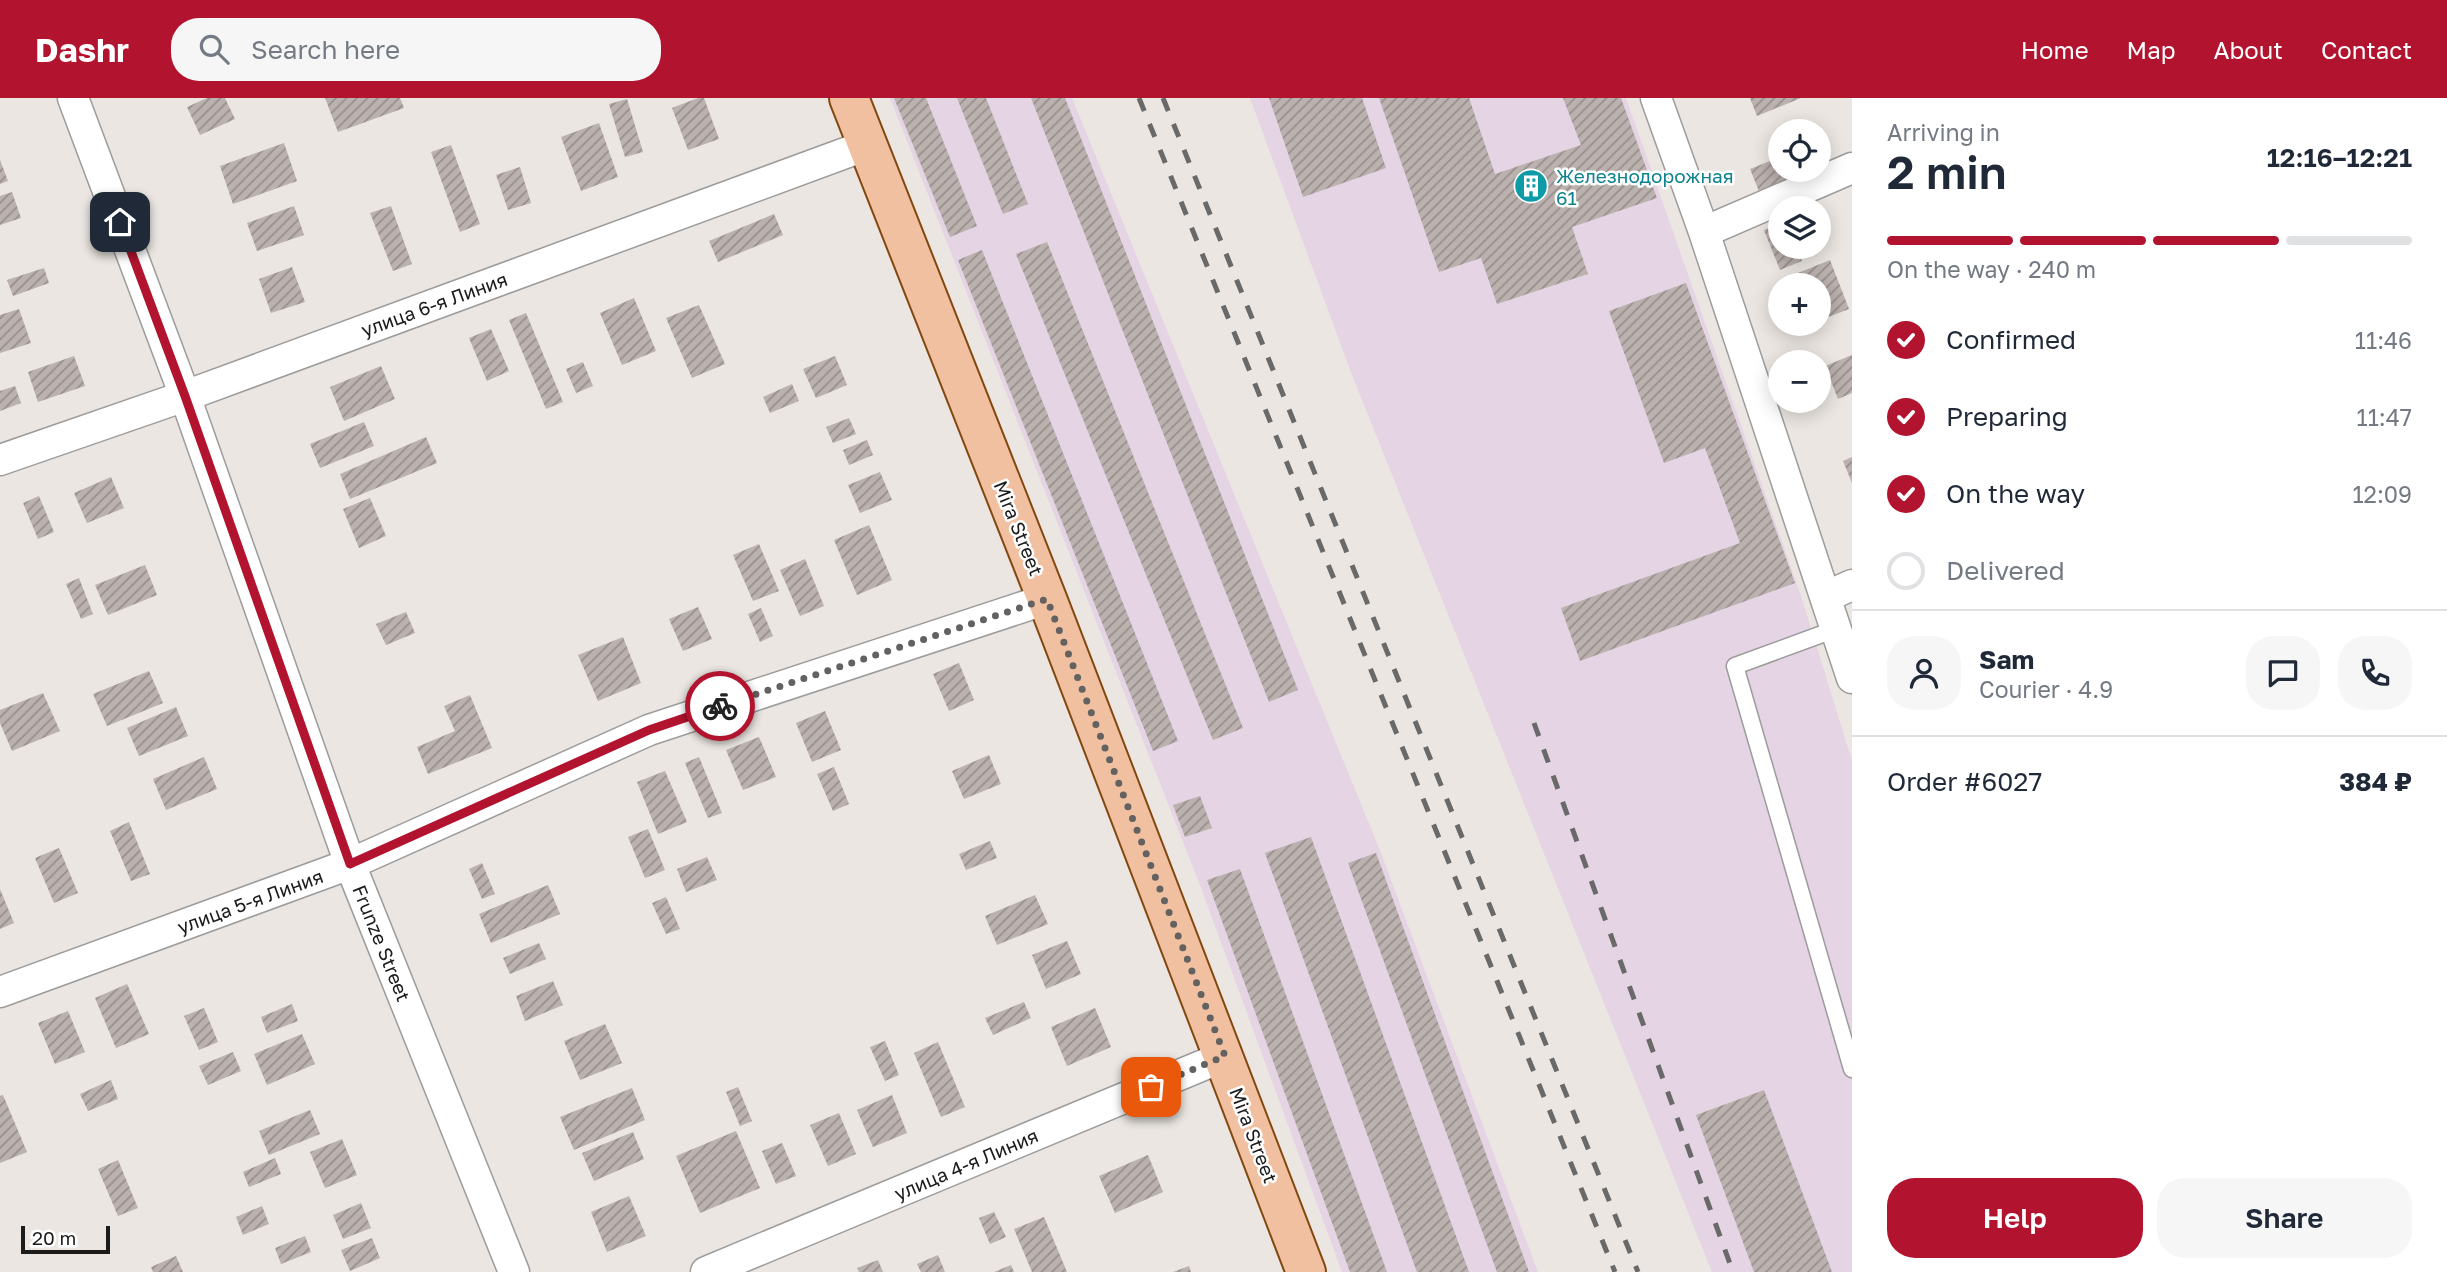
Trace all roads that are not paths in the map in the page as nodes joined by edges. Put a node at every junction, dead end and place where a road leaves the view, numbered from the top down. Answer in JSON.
{"nodes":[{"id":1,"x":73,"y":98,"type":"edge"},
{"id":2,"x":849,"y":98,"type":"edge"},
{"id":3,"x":1656,"y":98,"type":"edge"},
{"id":4,"x":867,"y":145,"type":"junction"},
{"id":5,"x":1852,"y":168,"type":"edge"},
{"id":6,"x":1704,"y":232,"type":"junction"},
{"id":7,"x":185,"y":396,"type":"junction"},
{"id":8,"x":0,"y":460,"type":"edge"},
{"id":9,"x":1852,"y":585,"type":"edge"},
{"id":10,"x":1825,"y":597,"type":"junction"},
{"id":11,"x":1047,"y":599,"type":"junction"},
{"id":12,"x":1836,"y":629,"type":"junction"},
{"id":13,"x":1852,"y":678,"type":"edge"},
{"id":14,"x":350,"y":864,"type":"junction"},
{"id":15,"x":0,"y":992,"type":"edge"},
{"id":16,"x":1225,"y":1056,"type":"junction"},
{"id":17,"x":1852,"y":1069,"type":"edge"},
{"id":18,"x":514,"y":1272,"type":"edge"},
{"id":19,"x":706,"y":1272,"type":"edge"},
{"id":20,"x":1306,"y":1272,"type":"edge"}],
"edges":[{"from":1,"to":7,"type":"street","name":"Frunze Street"},
{"from":2,"to":4,"type":"main road","name":"Mira Street"},
{"from":3,"to":6,"type":"street"},
{"from":4,"to":7,"type":"street","name":"улица 6-я Линия"},
{"from":4,"to":11,"type":"main road","name":"Mira Street"},
{"from":5,"to":6,"type":"street"},
{"from":6,"to":10,"type":"street"},
{"from":7,"to":8,"type":"street","name":"улица 6-я Линия"},
{"from":7,"to":14,"type":"street","name":"Frunze Street"},
{"from":9,"to":10,"type":"street"},
{"from":10,"to":12,"type":"street"},
{"from":11,"to":14,"type":"street","name":"улица 5-я Линия"},
{"from":11,"to":16,"type":"main road","name":"Mira Street"},
{"from":12,"to":13,"type":"street"},
{"from":12,"to":17,"type":"lane"},
{"from":14,"to":15,"type":"street","name":"улица 5-я Линия"},
{"from":14,"to":18,"type":"street","name":"Frunze Street"},
{"from":16,"to":19,"type":"street","name":"улица 4-я Линия"},
{"from":16,"to":20,"type":"main road","name":"Mira Street"}]}
